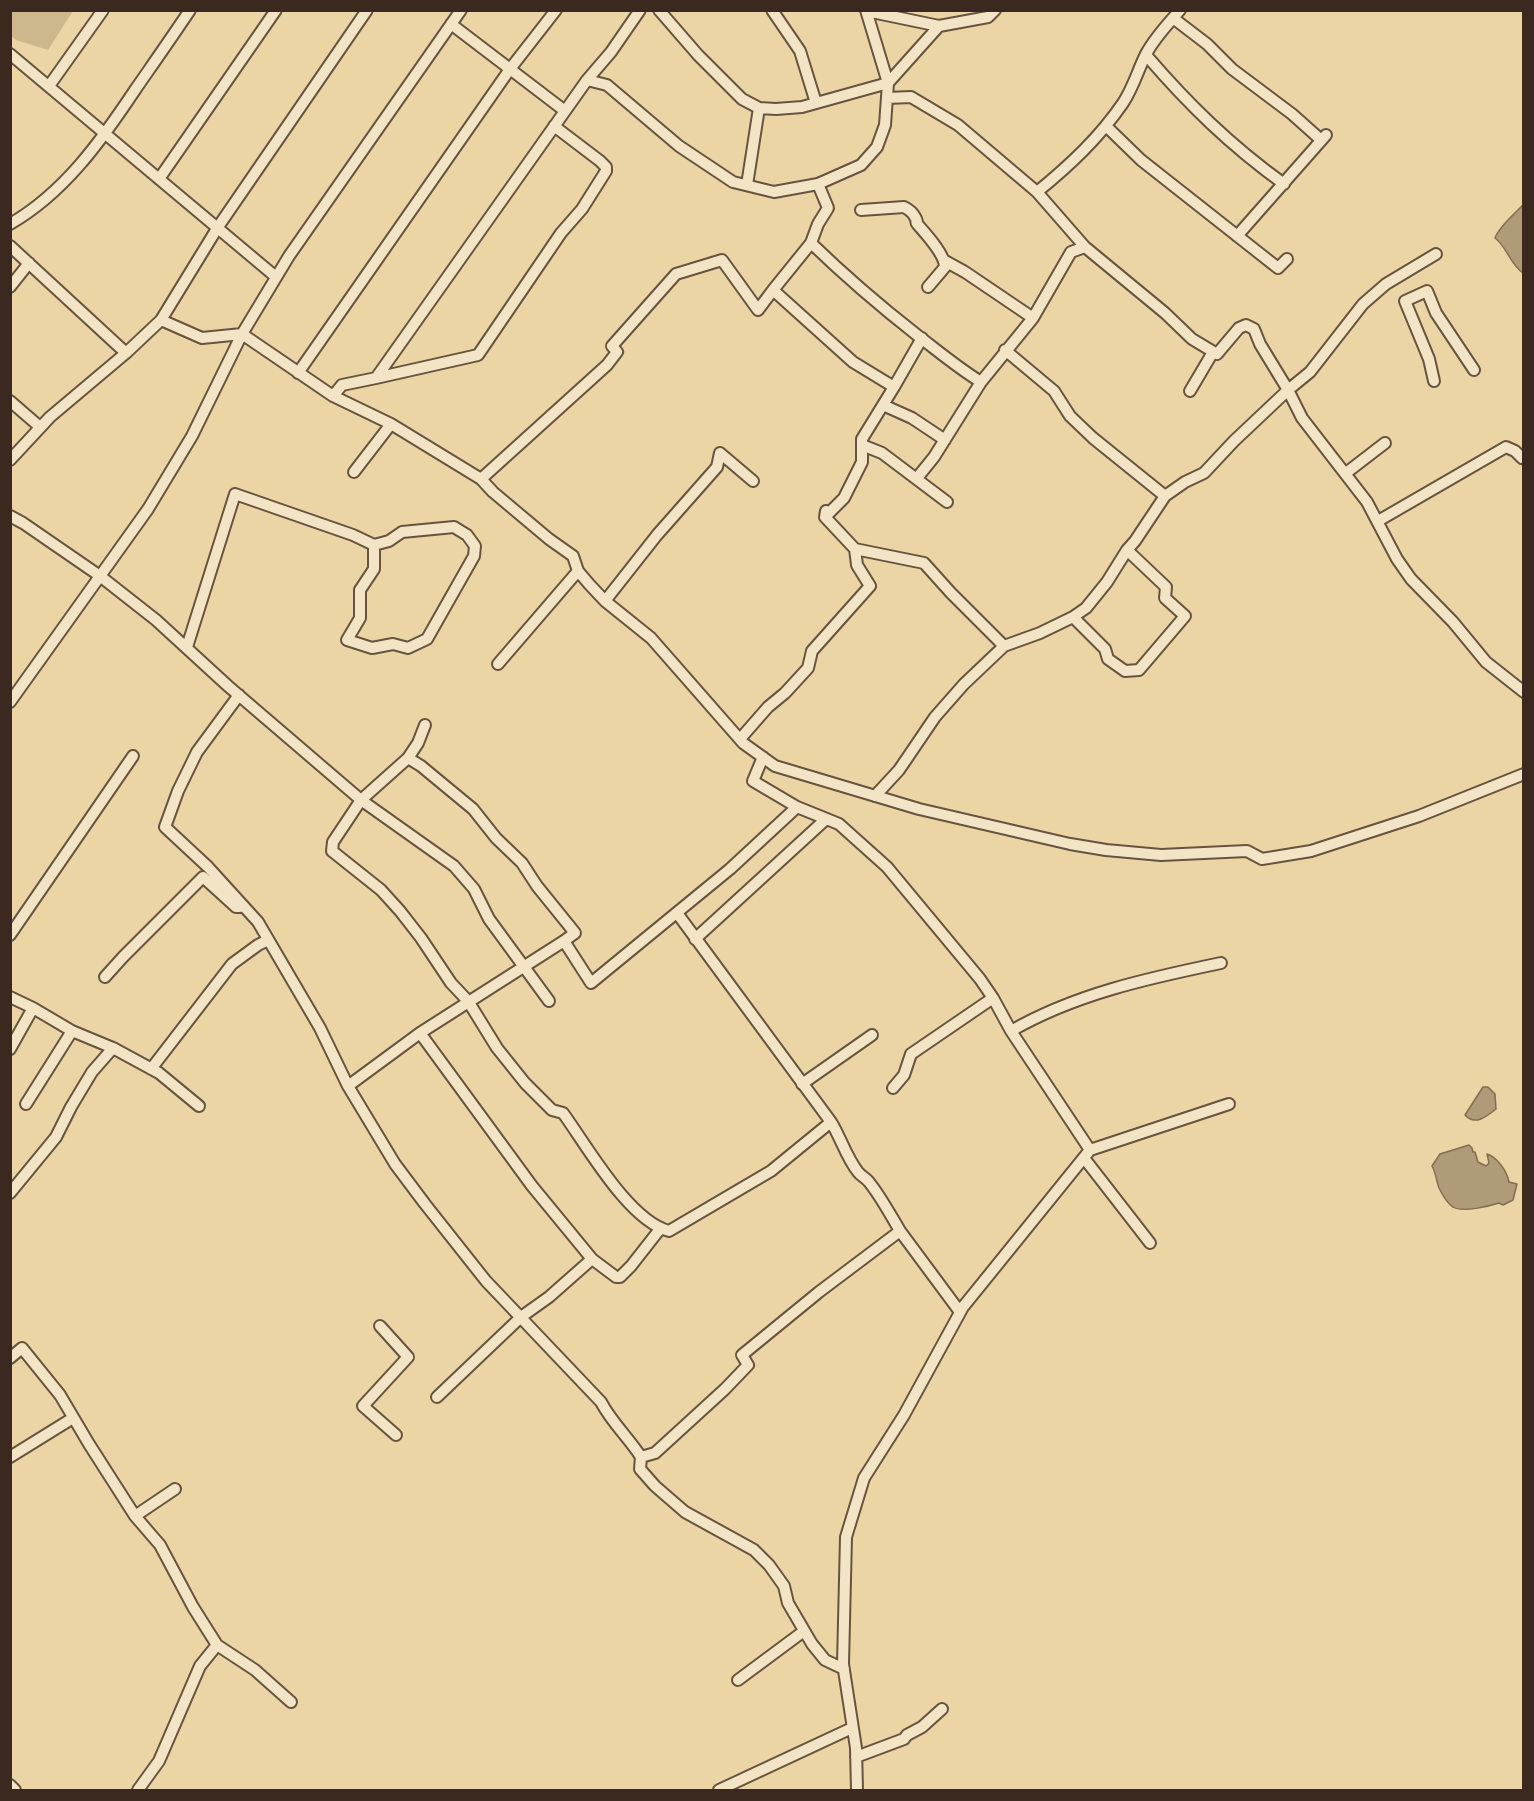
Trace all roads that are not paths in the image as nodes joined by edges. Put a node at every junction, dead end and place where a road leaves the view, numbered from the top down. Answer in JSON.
{"nodes":[{"id":1,"x":103,"y":10,"type":"edge"},
{"id":2,"x":190,"y":10,"type":"edge"},
{"id":3,"x":276,"y":10,"type":"edge"},
{"id":4,"x":367,"y":10,"type":"edge"},
{"id":5,"x":556,"y":10,"type":"edge"},
{"id":6,"x":640,"y":10,"type":"edge"},
{"id":7,"x":658,"y":10,"type":"edge"},
{"id":8,"x":772,"y":10,"type":"edge"},
{"id":9,"x":995,"y":10,"type":"edge"},
{"id":10,"x":867,"y":11,"type":"edge"},
{"id":11,"x":1177,"y":14,"type":"edge"},
{"id":12,"x":454,"y":16,"type":"edge"},
{"id":13,"x":939,"y":26,"type":"junction"},
{"id":14,"x":10,"y":54,"type":"edge"},
{"id":15,"x":1146,"y":55,"type":"junction"},
{"id":16,"x":510,"y":69,"type":"junction"},
{"id":17,"x":587,"y":80,"type":"junction"},
{"id":18,"x":888,"y":83,"type":"junction"},
{"id":19,"x":49,"y":86,"type":"junction"},
{"id":20,"x":887,"y":98,"type":"junction"},
{"id":21,"x":816,"y":103,"type":"junction"},
{"id":22,"x":759,"y":108,"type":"junction"},
{"id":23,"x":565,"y":111,"type":"junction"},
{"id":24,"x":554,"y":126,"type":"junction"},
{"id":25,"x":1106,"y":126,"type":"junction"},
{"id":26,"x":105,"y":134,"type":"junction"},
{"id":27,"x":159,"y":179,"type":"junction"},
{"id":28,"x":818,"y":184,"type":"junction"},
{"id":29,"x":1284,"y":184,"type":"junction"},
{"id":30,"x":747,"y":185,"type":"junction"},
{"id":31,"x":1037,"y":192,"type":"junction"},
{"id":32,"x":861,"y":210,"type":"dead end"},
{"id":33,"x":10,"y":224,"type":"edge"},
{"id":34,"x":218,"y":227,"type":"junction"},
{"id":35,"x":1238,"y":236,"type":"junction"},
{"id":36,"x":811,"y":243,"type":"junction"},
{"id":37,"x":10,"y":246,"type":"edge"},
{"id":38,"x":1084,"y":247,"type":"junction"},
{"id":39,"x":1436,"y":254,"type":"dead end"},
{"id":40,"x":1287,"y":259,"type":"dead end"},
{"id":41,"x":945,"y":261,"type":"junction"},
{"id":42,"x":29,"y":263,"type":"junction"},
{"id":43,"x":276,"y":277,"type":"junction"},
{"id":44,"x":10,"y":287,"type":"edge"},
{"id":45,"x":928,"y":287,"type":"dead end"},
{"id":46,"x":773,"y":290,"type":"junction"},
{"id":47,"x":1033,"y":318,"type":"junction"},
{"id":48,"x":162,"y":320,"type":"junction"},
{"id":49,"x":242,"y":334,"type":"junction"},
{"id":50,"x":922,"y":338,"type":"junction"},
{"id":51,"x":1005,"y":351,"type":"junction"},
{"id":52,"x":1213,"y":352,"type":"junction"},
{"id":53,"x":126,"y":353,"type":"junction"},
{"id":54,"x":1474,"y":370,"type":"dead end"},
{"id":55,"x":298,"y":373,"type":"junction"},
{"id":56,"x":376,"y":378,"type":"junction"},
{"id":57,"x":1434,"y":381,"type":"dead end"},
{"id":58,"x":981,"y":382,"type":"junction"},
{"id":59,"x":894,"y":387,"type":"junction"},
{"id":60,"x":1288,"y":390,"type":"junction"},
{"id":61,"x":1190,"y":392,"type":"dead end"},
{"id":62,"x":333,"y":396,"type":"junction"},
{"id":63,"x":10,"y":401,"type":"edge"},
{"id":64,"x":883,"y":405,"type":"junction"},
{"id":65,"x":391,"y":424,"type":"junction"},
{"id":66,"x":40,"y":427,"type":"junction"},
{"id":67,"x":945,"y":440,"type":"junction"},
{"id":68,"x":1385,"y":443,"type":"dead end"},
{"id":69,"x":862,"y":445,"type":"junction"},
{"id":70,"x":1524,"y":457,"type":"edge"},
{"id":71,"x":10,"y":460,"type":"edge"},
{"id":72,"x":354,"y":472,"type":"dead end"},
{"id":73,"x":1346,"y":473,"type":"junction"},
{"id":74,"x":916,"y":478,"type":"junction"},
{"id":75,"x":481,"y":479,"type":"junction"},
{"id":76,"x":753,"y":481,"type":"dead end"},
{"id":77,"x":1165,"y":496,"type":"junction"},
{"id":78,"x":948,"y":502,"type":"dead end"},
{"id":79,"x":10,"y":516,"type":"edge"},
{"id":80,"x":1378,"y":521,"type":"junction"},
{"id":81,"x":374,"y":545,"type":"junction"},
{"id":82,"x":855,"y":549,"type":"junction"},
{"id":83,"x":1127,"y":550,"type":"junction"},
{"id":84,"x":578,"y":571,"type":"junction"},
{"id":85,"x":100,"y":576,"type":"junction"},
{"id":86,"x":605,"y":601,"type":"junction"},
{"id":87,"x":1073,"y":617,"type":"junction"},
{"id":88,"x":1004,"y":646,"type":"junction"},
{"id":89,"x":187,"y":647,"type":"junction"},
{"id":90,"x":498,"y":664,"type":"dead end"},
{"id":91,"x":1524,"y":692,"type":"edge"},
{"id":92,"x":239,"y":696,"type":"junction"},
{"id":93,"x":10,"y":702,"type":"edge"},
{"id":94,"x":425,"y":725,"type":"dead end"},
{"id":95,"x":740,"y":739,"type":"junction"},
{"id":96,"x":134,"y":756,"type":"dead end"},
{"id":97,"x":763,"y":757,"type":"junction"},
{"id":98,"x":408,"y":758,"type":"junction"},
{"id":99,"x":1524,"y":774,"type":"edge"},
{"id":100,"x":875,"y":796,"type":"junction"},
{"id":101,"x":361,"y":800,"type":"junction"},
{"id":102,"x":797,"y":807,"type":"junction"},
{"id":103,"x":825,"y":819,"type":"junction"},
{"id":104,"x":246,"y":908,"type":"junction"},
{"id":105,"x":677,"y":913,"type":"junction"},
{"id":106,"x":10,"y":935,"type":"edge"},
{"id":107,"x":695,"y":939,"type":"junction"},
{"id":108,"x":268,"y":940,"type":"junction"},
{"id":109,"x":564,"y":941,"type":"junction"},
{"id":110,"x":1221,"y":963,"type":"dead end"},
{"id":111,"x":525,"y":965,"type":"junction"},
{"id":112,"x":105,"y":977,"type":"dead end"},
{"id":113,"x":10,"y":997,"type":"edge"},
{"id":114,"x":993,"y":998,"type":"junction"},
{"id":115,"x":468,"y":1001,"type":"junction"},
{"id":116,"x":549,"y":1001,"type":"dead end"},
{"id":117,"x":33,"y":1008,"type":"junction"},
{"id":118,"x":1011,"y":1030,"type":"junction"},
{"id":119,"x":72,"y":1031,"type":"junction"},
{"id":120,"x":420,"y":1033,"type":"junction"},
{"id":121,"x":872,"y":1035,"type":"dead end"},
{"id":122,"x":113,"y":1048,"type":"junction"},
{"id":123,"x":10,"y":1049,"type":"edge"},
{"id":124,"x":151,"y":1069,"type":"junction"},
{"id":125,"x":802,"y":1084,"type":"junction"},
{"id":126,"x":348,"y":1086,"type":"junction"},
{"id":127,"x":893,"y":1088,"type":"dead end"},
{"id":128,"x":26,"y":1104,"type":"dead end"},
{"id":129,"x":1228,"y":1104,"type":"dead end"},
{"id":130,"x":199,"y":1106,"type":"dead end"},
{"id":131,"x":831,"y":1122,"type":"junction"},
{"id":132,"x":1087,"y":1154,"type":"junction"},
{"id":133,"x":10,"y":1193,"type":"edge"},
{"id":134,"x":660,"y":1229,"type":"junction"},
{"id":135,"x":900,"y":1231,"type":"junction"},
{"id":136,"x":1150,"y":1244,"type":"dead end"},
{"id":137,"x":592,"y":1258,"type":"junction"},
{"id":138,"x":960,"y":1312,"type":"junction"},
{"id":139,"x":522,"y":1317,"type":"junction"},
{"id":140,"x":380,"y":1326,"type":"dead end"},
{"id":141,"x":10,"y":1358,"type":"edge"},
{"id":142,"x":437,"y":1397,"type":"dead end"},
{"id":143,"x":73,"y":1418,"type":"junction"},
{"id":144,"x":396,"y":1435,"type":"dead end"},
{"id":145,"x":10,"y":1457,"type":"edge"},
{"id":146,"x":641,"y":1457,"type":"junction"},
{"id":147,"x":174,"y":1489,"type":"dead end"},
{"id":148,"x":135,"y":1515,"type":"junction"},
{"id":149,"x":804,"y":1631,"type":"junction"},
{"id":150,"x":217,"y":1645,"type":"junction"},
{"id":151,"x":844,"y":1669,"type":"junction"},
{"id":152,"x":738,"y":1680,"type":"dead end"},
{"id":153,"x":291,"y":1702,"type":"dead end"},
{"id":154,"x":942,"y":1709,"type":"dead end"},
{"id":155,"x":852,"y":1728,"type":"junction"},
{"id":156,"x":856,"y":1757,"type":"junction"},
{"id":157,"x":10,"y":1785,"type":"edge"},
{"id":158,"x":15,"y":1791,"type":"edge"},
{"id":159,"x":138,"y":1791,"type":"edge"},
{"id":160,"x":718,"y":1791,"type":"edge"},
{"id":161,"x":857,"y":1791,"type":"edge"}],
"edges":[{"from":1,"to":19,"type":"street"},
{"from":2,"to":26,"type":"street"},
{"from":3,"to":27,"type":"street"},
{"from":4,"to":34,"type":"street"},
{"from":5,"to":16,"type":"street"},
{"from":6,"to":17,"type":"street"},
{"from":7,"to":22,"type":"street"},
{"from":8,"to":21,"type":"street"},
{"from":9,"to":13,"type":"street"},
{"from":10,"to":13,"type":"street"},
{"from":10,"to":18,"type":"street"},
{"from":11,"to":15,"type":"street"},
{"from":11,"to":29,"type":"street"},
{"from":12,"to":16,"type":"street"},
{"from":12,"to":43,"type":"street"},
{"from":13,"to":18,"type":"street"},
{"from":14,"to":19,"type":"street"},
{"from":15,"to":25,"type":"street"},
{"from":15,"to":29,"type":"street"},
{"from":16,"to":23,"type":"street"},
{"from":16,"to":55,"type":"street"},
{"from":17,"to":23,"type":"street"},
{"from":17,"to":30,"type":"street"},
{"from":18,"to":20,"type":"street"},
{"from":18,"to":21,"type":"street"},
{"from":19,"to":26,"type":"street"},
{"from":20,"to":28,"type":"street"},
{"from":20,"to":31,"type":"street"},
{"from":21,"to":22,"type":"street"},
{"from":22,"to":30,"type":"street"},
{"from":23,"to":24,"type":"street"},
{"from":24,"to":56,"type":"street"},
{"from":24,"to":56,"type":"street"},
{"from":25,"to":31,"type":"street"},
{"from":25,"to":35,"type":"street"},
{"from":26,"to":27,"type":"street"},
{"from":26,"to":33,"type":"street"},
{"from":27,"to":34,"type":"street"},
{"from":28,"to":30,"type":"street"},
{"from":28,"to":36,"type":"street"},
{"from":29,"to":35,"type":"street"},
{"from":31,"to":38,"type":"street"},
{"from":32,"to":41,"type":"street"},
{"from":34,"to":43,"type":"street"},
{"from":34,"to":48,"type":"street"},
{"from":35,"to":40,"type":"street"},
{"from":36,"to":46,"type":"street"},
{"from":36,"to":50,"type":"street"},
{"from":37,"to":42,"type":"street"},
{"from":38,"to":47,"type":"street"},
{"from":38,"to":52,"type":"street"},
{"from":39,"to":60,"type":"street"},
{"from":41,"to":45,"type":"street"},
{"from":41,"to":47,"type":"street"},
{"from":42,"to":44,"type":"street"},
{"from":42,"to":53,"type":"street"},
{"from":43,"to":49,"type":"street"},
{"from":46,"to":59,"type":"street"},
{"from":46,"to":75,"type":"street"},
{"from":47,"to":51,"type":"street"},
{"from":48,"to":49,"type":"street"},
{"from":48,"to":53,"type":"street"},
{"from":49,"to":55,"type":"street"},
{"from":49,"to":85,"type":"street"},
{"from":50,"to":58,"type":"street"},
{"from":50,"to":59,"type":"street"},
{"from":51,"to":58,"type":"street"},
{"from":51,"to":77,"type":"street"},
{"from":52,"to":60,"type":"street"},
{"from":52,"to":61,"type":"street"},
{"from":53,"to":66,"type":"street"},
{"from":54,"to":57,"type":"street"},
{"from":55,"to":62,"type":"street"},
{"from":56,"to":62,"type":"street"},
{"from":58,"to":67,"type":"street"},
{"from":59,"to":64,"type":"street"},
{"from":60,"to":73,"type":"street"},
{"from":60,"to":77,"type":"street"},
{"from":62,"to":65,"type":"street"},
{"from":63,"to":66,"type":"street"},
{"from":64,"to":67,"type":"street"},
{"from":64,"to":69,"type":"street"},
{"from":65,"to":72,"type":"street"},
{"from":65,"to":75,"type":"street"},
{"from":66,"to":71,"type":"street"},
{"from":67,"to":74,"type":"street"},
{"from":68,"to":73,"type":"street"},
{"from":69,"to":74,"type":"street"},
{"from":69,"to":82,"type":"street"},
{"from":70,"to":80,"type":"street"},
{"from":73,"to":80,"type":"street"},
{"from":74,"to":78,"type":"street"},
{"from":75,"to":84,"type":"street"},
{"from":76,"to":86,"type":"street"},
{"from":77,"to":83,"type":"street"},
{"from":79,"to":85,"type":"street"},
{"from":80,"to":91,"type":"street"},
{"from":81,"to":81,"type":"street"},
{"from":81,"to":89,"type":"street"},
{"from":82,"to":88,"type":"street"},
{"from":82,"to":95,"type":"street"},
{"from":83,"to":87,"type":"street"},
{"from":83,"to":87,"type":"street"},
{"from":84,"to":86,"type":"street"},
{"from":84,"to":90,"type":"street"},
{"from":85,"to":89,"type":"street"},
{"from":85,"to":93,"type":"street"},
{"from":86,"to":95,"type":"street"},
{"from":87,"to":88,"type":"street"},
{"from":88,"to":100,"type":"street"},
{"from":89,"to":92,"type":"street"},
{"from":92,"to":101,"type":"street"},
{"from":92,"to":104,"type":"street"},
{"from":94,"to":98,"type":"street"},
{"from":95,"to":97,"type":"street"},
{"from":96,"to":106,"type":"street"},
{"from":97,"to":100,"type":"street"},
{"from":97,"to":102,"type":"street"},
{"from":98,"to":101,"type":"street"},
{"from":98,"to":109,"type":"street"},
{"from":99,"to":100,"type":"street"},
{"from":101,"to":111,"type":"street"},
{"from":101,"to":115,"type":"street"},
{"from":102,"to":103,"type":"street"},
{"from":102,"to":105,"type":"street"},
{"from":103,"to":107,"type":"street"},
{"from":103,"to":114,"type":"street"},
{"from":104,"to":108,"type":"street"},
{"from":104,"to":112,"type":"street"},
{"from":105,"to":107,"type":"street"},
{"from":105,"to":109,"type":"street"},
{"from":107,"to":125,"type":"street"},
{"from":108,"to":124,"type":"street"},
{"from":108,"to":126,"type":"street"},
{"from":109,"to":111,"type":"street"},
{"from":110,"to":118,"type":"street"},
{"from":111,"to":115,"type":"street"},
{"from":111,"to":116,"type":"street"},
{"from":113,"to":117,"type":"street"},
{"from":114,"to":118,"type":"street"},
{"from":114,"to":127,"type":"street"},
{"from":115,"to":120,"type":"street"},
{"from":115,"to":134,"type":"street"},
{"from":117,"to":119,"type":"street"},
{"from":117,"to":123,"type":"street"},
{"from":118,"to":132,"type":"street"},
{"from":119,"to":122,"type":"street"},
{"from":119,"to":128,"type":"street"},
{"from":120,"to":126,"type":"street"},
{"from":120,"to":137,"type":"street"},
{"from":121,"to":125,"type":"street"},
{"from":122,"to":124,"type":"street"},
{"from":122,"to":133,"type":"street"},
{"from":124,"to":130,"type":"street"},
{"from":125,"to":131,"type":"street"},
{"from":126,"to":139,"type":"street"},
{"from":129,"to":132,"type":"street"},
{"from":131,"to":134,"type":"street"},
{"from":131,"to":135,"type":"street"},
{"from":132,"to":136,"type":"street"},
{"from":132,"to":138,"type":"street"},
{"from":134,"to":137,"type":"street"},
{"from":135,"to":138,"type":"street"},
{"from":135,"to":146,"type":"street"},
{"from":137,"to":139,"type":"street"},
{"from":138,"to":151,"type":"street"},
{"from":139,"to":142,"type":"street"},
{"from":139,"to":146,"type":"street"},
{"from":140,"to":144,"type":"street"},
{"from":141,"to":143,"type":"street"},
{"from":143,"to":145,"type":"street"},
{"from":143,"to":148,"type":"street"},
{"from":146,"to":149,"type":"street"},
{"from":147,"to":148,"type":"street"},
{"from":148,"to":150,"type":"street"},
{"from":149,"to":151,"type":"street"},
{"from":149,"to":152,"type":"street"},
{"from":150,"to":153,"type":"street"},
{"from":150,"to":159,"type":"street"},
{"from":151,"to":155,"type":"street"},
{"from":154,"to":156,"type":"street"},
{"from":155,"to":156,"type":"street"},
{"from":155,"to":160,"type":"street"},
{"from":156,"to":161,"type":"street"},
{"from":157,"to":158,"type":"street"}]}
